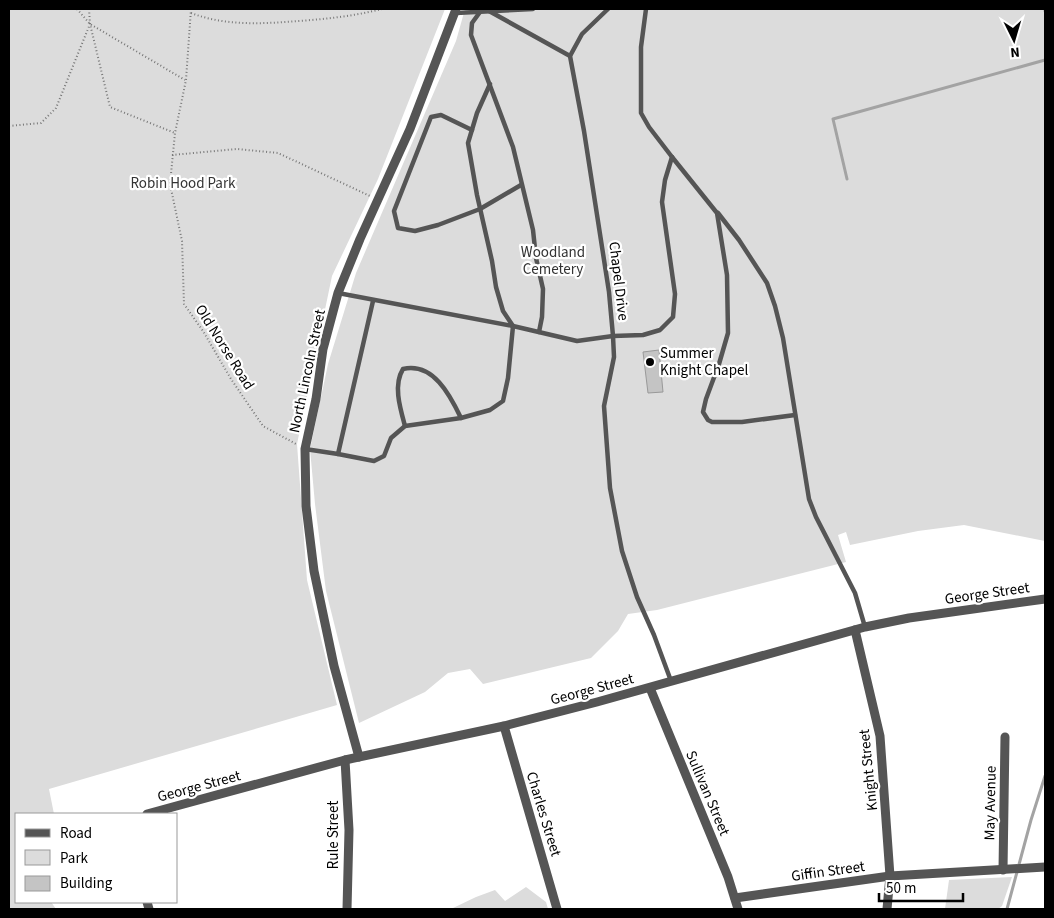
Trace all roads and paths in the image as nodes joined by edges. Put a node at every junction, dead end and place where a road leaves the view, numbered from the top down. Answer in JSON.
{"nodes":[{"id":1,"x":77,"y":9,"type":"edge"},
{"id":2,"x":89,"y":9,"type":"edge"},
{"id":3,"x":191,"y":9,"type":"edge"},
{"id":4,"x":382,"y":9,"type":"edge"},
{"id":5,"x":533,"y":9,"type":"edge"},
{"id":6,"x":608,"y":9,"type":"edge"},
{"id":7,"x":646,"y":9,"type":"edge"},
{"id":8,"x":489,"y":10,"type":"edge"},
{"id":9,"x":456,"y":11,"type":"edge"},
{"id":10,"x":480,"y":12,"type":"junction"},
{"id":11,"x":191,"y":13,"type":"junction"},
{"id":12,"x":90,"y":24,"type":"junction"},
{"id":13,"x":570,"y":56,"type":"junction"},
{"id":14,"x":186,"y":80,"type":"junction"},
{"id":15,"x":490,"y":84,"type":"junction"},
{"id":16,"x":9,"y":126,"type":"edge"},
{"id":17,"x":472,"y":130,"type":"junction"},
{"id":18,"x":175,"y":133,"type":"junction"},
{"id":19,"x":172,"y":155,"type":"junction"},
{"id":20,"x":672,"y":158,"type":"junction"},
{"id":21,"x":521,"y":185,"type":"junction"},
{"id":22,"x":377,"y":202,"type":"junction"},
{"id":23,"x":480,"y":209,"type":"junction"},
{"id":24,"x":717,"y":213,"type":"junction"},
{"id":25,"x":338,"y":293,"type":"junction"},
{"id":26,"x":373,"y":300,"type":"junction"},
{"id":27,"x":513,"y":326,"type":"junction"},
{"id":28,"x":539,"y":332,"type":"junction"},
{"id":29,"x":613,"y":336,"type":"junction"},
{"id":30,"x":795,"y":415,"type":"junction"},
{"id":31,"x":461,"y":418,"type":"junction"},
{"id":32,"x":405,"y":426,"type":"junction"},
{"id":33,"x":305,"y":449,"type":"junction"},
{"id":34,"x":338,"y":454,"type":"junction"},
{"id":35,"x":1045,"y":599,"type":"edge"},
{"id":36,"x":865,"y":627,"type":"junction"},
{"id":37,"x":854,"y":630,"type":"junction"},
{"id":38,"x":671,"y":681,"type":"junction"},
{"id":39,"x":650,"y":688,"type":"junction"},
{"id":40,"x":504,"y":726,"type":"junction"},
{"id":41,"x":1005,"y":737,"type":"dead end"},
{"id":42,"x":359,"y":757,"type":"junction"},
{"id":43,"x":345,"y":760,"type":"junction"},
{"id":44,"x":151,"y":813,"type":"edge"},
{"id":45,"x":1045,"y":867,"type":"edge"},
{"id":46,"x":1008,"y":869,"type":"junction"},
{"id":47,"x":890,"y":876,"type":"junction"},
{"id":48,"x":735,"y":898,"type":"junction"},
{"id":49,"x":346,"y":909,"type":"edge"},
{"id":50,"x":557,"y":909,"type":"edge"},
{"id":51,"x":738,"y":909,"type":"edge"},
{"id":52,"x":887,"y":909,"type":"edge"}],
"edges":[{"from":1,"to":12,"type":"path"},
{"from":2,"to":12,"type":"path"},
{"from":3,"to":11,"type":"path","name":"Old Norse Road"},
{"from":4,"to":11,"type":"path"},
{"from":5,"to":8,"type":"lane"},
{"from":6,"to":13,"type":"lane"},
{"from":7,"to":20,"type":"lane"},
{"from":8,"to":10,"type":"lane"},
{"from":8,"to":13,"type":"lane"},
{"from":9,"to":10,"type":"lane"},
{"from":9,"to":22,"type":"street","name":"North Lincoln Street"},
{"from":10,"to":15,"type":"lane"},
{"from":11,"to":14,"type":"path","name":"Old Norse Road"},
{"from":12,"to":14,"type":"path"},
{"from":12,"to":16,"type":"path"},
{"from":12,"to":18,"type":"path"},
{"from":13,"to":29,"type":"lane","name":"Chapel Drive"},
{"from":14,"to":18,"type":"path","name":"Old Norse Road"},
{"from":15,"to":17,"type":"lane"},
{"from":15,"to":21,"type":"lane"},
{"from":17,"to":23,"type":"lane"},
{"from":17,"to":23,"type":"lane"},
{"from":18,"to":19,"type":"path","name":"Old Norse Road"},
{"from":19,"to":22,"type":"path"},
{"from":19,"to":33,"type":"path","name":"Old Norse Road"},
{"from":20,"to":24,"type":"lane"},
{"from":20,"to":29,"type":"lane"},
{"from":21,"to":23,"type":"lane"},
{"from":21,"to":28,"type":"lane"},
{"from":22,"to":25,"type":"street","name":"North Lincoln Street"},
{"from":23,"to":27,"type":"lane"},
{"from":24,"to":30,"type":"lane"},
{"from":24,"to":30,"type":"lane"},
{"from":25,"to":26,"type":"lane"},
{"from":25,"to":33,"type":"street","name":"North Lincoln Street"},
{"from":26,"to":27,"type":"lane"},
{"from":26,"to":34,"type":"lane"},
{"from":27,"to":28,"type":"lane"},
{"from":27,"to":31,"type":"lane"},
{"from":28,"to":29,"type":"lane"},
{"from":29,"to":38,"type":"lane","name":"Chapel Drive"},
{"from":30,"to":36,"type":"lane"},
{"from":31,"to":32,"type":"lane"},
{"from":31,"to":32,"type":"lane"},
{"from":32,"to":34,"type":"lane"},
{"from":33,"to":34,"type":"lane"},
{"from":33,"to":42,"type":"street","name":"North Lincoln Street"},
{"from":35,"to":36,"type":"street","name":"George Street"},
{"from":36,"to":37,"type":"street","name":"George Street"},
{"from":37,"to":38,"type":"street","name":"George Street"},
{"from":37,"to":47,"type":"street","name":"Knight Street"},
{"from":38,"to":39,"type":"street","name":"George Street"},
{"from":39,"to":40,"type":"street","name":"George Street"},
{"from":39,"to":48,"type":"street","name":"Sullivan Street"},
{"from":40,"to":42,"type":"street","name":"George Street"},
{"from":40,"to":50,"type":"street","name":"Charles Street"},
{"from":41,"to":46,"type":"street","name":"May Avenue"},
{"from":42,"to":43,"type":"street","name":"George Street"},
{"from":43,"to":44,"type":"street","name":"George Street"},
{"from":43,"to":49,"type":"street","name":"Rule Street"},
{"from":45,"to":46,"type":"street","name":"Giffin Street"},
{"from":46,"to":47,"type":"street","name":"Giffin Street"},
{"from":47,"to":48,"type":"street","name":"Giffin Street"},
{"from":47,"to":52,"type":"street","name":"Knight Street"},
{"from":48,"to":51,"type":"street","name":"Sullivan Street"}]}
